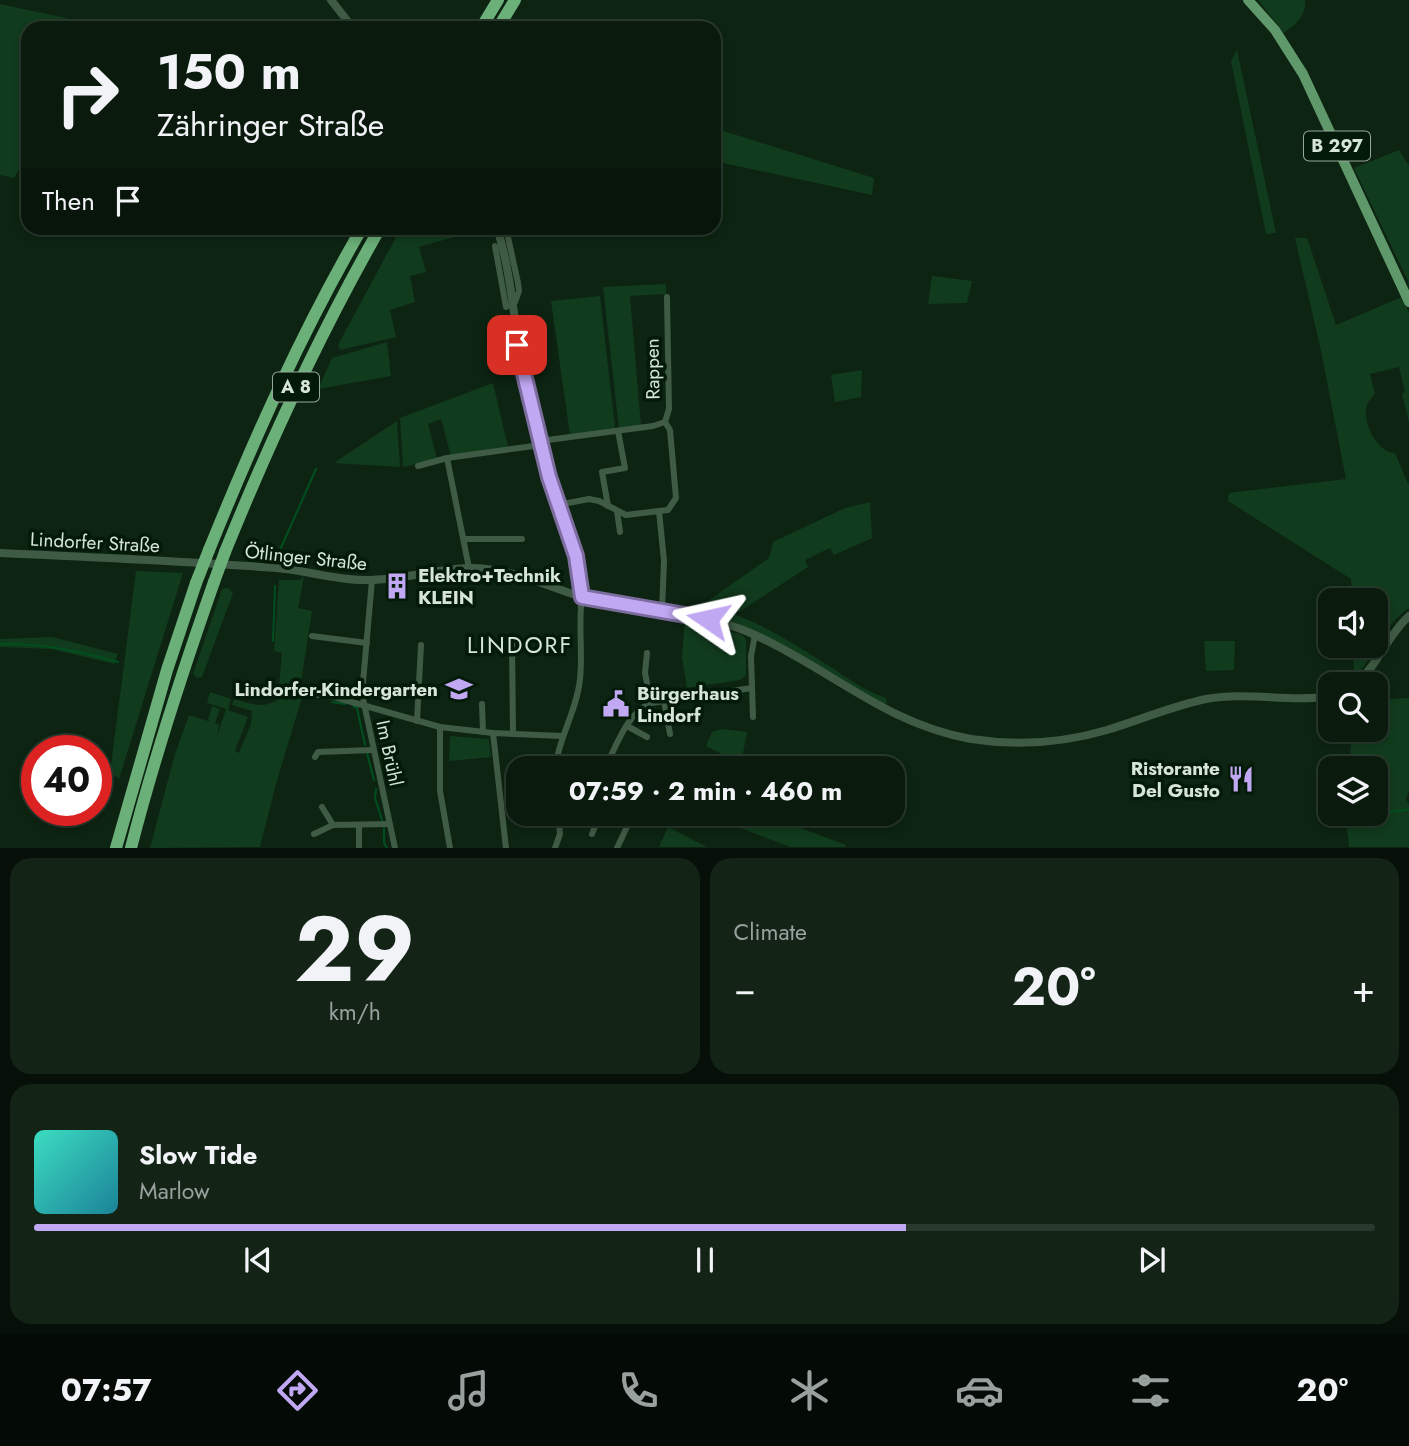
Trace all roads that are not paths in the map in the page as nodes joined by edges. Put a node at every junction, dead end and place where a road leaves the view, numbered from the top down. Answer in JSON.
{"nodes":[{"id":1,"x":331,"y":0,"type":"edge"},
{"id":2,"x":498,"y":0,"type":"edge"},
{"id":3,"x":515,"y":0,"type":"edge"},
{"id":4,"x":1248,"y":0,"type":"edge"},
{"id":5,"x":348,"y":21,"type":"edge"},
{"id":6,"x":485,"y":21,"type":"edge"},
{"id":7,"x":502,"y":21,"type":"edge"},
{"id":8,"x":358,"y":235,"type":"edge"},
{"id":9,"x":376,"y":235,"type":"edge"},
{"id":10,"x":499,"y":235,"type":"edge"},
{"id":11,"x":507,"y":235,"type":"edge"},
{"id":12,"x":495,"y":246,"type":"dead end"},
{"id":13,"x":667,"y":298,"type":"dead end"},
{"id":14,"x":1409,"y":302,"type":"edge"},
{"id":15,"x":512,"y":305,"type":"junction"},
{"id":16,"x":665,"y":422,"type":"junction"},
{"id":17,"x":618,"y":431,"type":"junction"},
{"id":18,"x":540,"y":443,"type":"junction"},
{"id":19,"x":447,"y":458,"type":"junction"},
{"id":20,"x":418,"y":466,"type":"dead end"},
{"id":21,"x":557,"y":505,"type":"junction"},
{"id":22,"x":608,"y":506,"type":"junction"},
{"id":23,"x":617,"y":511,"type":"junction"},
{"id":24,"x":659,"y":511,"type":"junction"},
{"id":25,"x":620,"y":532,"type":"dead end"},
{"id":26,"x":464,"y":539,"type":"junction"},
{"id":27,"x":522,"y":539,"type":"dead end"},
{"id":28,"x":0,"y":552,"type":"edge"},
{"id":29,"x":189,"y":563,"type":"joint"},
{"id":30,"x":469,"y":568,"type":"junction"},
{"id":31,"x":372,"y":580,"type":"junction"},
{"id":32,"x":582,"y":597,"type":"junction"},
{"id":33,"x":662,"y":610,"type":"junction"},
{"id":34,"x":1409,"y":616,"type":"edge"},
{"id":35,"x":755,"y":635,"type":"junction"},
{"id":36,"x":312,"y":636,"type":"dead end"},
{"id":37,"x":512,"y":641,"type":"dead end"},
{"id":38,"x":367,"y":643,"type":"junction"},
{"id":39,"x":421,"y":645,"type":"dead end"},
{"id":40,"x":647,"y":653,"type":"dead end"},
{"id":41,"x":1368,"y":672,"type":"edge"},
{"id":42,"x":752,"y":688,"type":"junction"},
{"id":43,"x":283,"y":690,"type":"dead end"},
{"id":44,"x":1318,"y":697,"type":"edge"},
{"id":45,"x":664,"y":701,"type":"junction"},
{"id":46,"x":651,"y":703,"type":"junction"},
{"id":47,"x":482,"y":704,"type":"dead end"},
{"id":48,"x":364,"y":705,"type":"junction"},
{"id":49,"x":753,"y":717,"type":"dead end"},
{"id":50,"x":418,"y":721,"type":"junction"},
{"id":51,"x":627,"y":726,"type":"junction"},
{"id":52,"x":440,"y":727,"type":"junction"},
{"id":53,"x":483,"y":732,"type":"junction"},
{"id":54,"x":493,"y":733,"type":"junction"},
{"id":55,"x":513,"y":734,"type":"junction"},
{"id":56,"x":670,"y":734,"type":"dead end"},
{"id":57,"x":562,"y":736,"type":"junction"},
{"id":58,"x":648,"y":737,"type":"dead end"},
{"id":59,"x":373,"y":750,"type":"junction"},
{"id":60,"x":558,"y":756,"type":"edge"},
{"id":61,"x":612,"y":756,"type":"edge"},
{"id":62,"x":314,"y":757,"type":"dead end"},
{"id":63,"x":322,"y":807,"type":"dead end"},
{"id":64,"x":389,"y":824,"type":"junction"},
{"id":65,"x":333,"y":825,"type":"junction"},
{"id":66,"x":359,"y":825,"type":"junction"},
{"id":67,"x":559,"y":826,"type":"edge"},
{"id":68,"x":595,"y":826,"type":"edge"},
{"id":69,"x":627,"y":826,"type":"edge"},
{"id":70,"x":314,"y":834,"type":"dead end"},
{"id":71,"x":592,"y":834,"type":"dead end"},
{"id":72,"x":116,"y":848,"type":"edge"},
{"id":73,"x":131,"y":848,"type":"edge"},
{"id":74,"x":359,"y":848,"type":"edge"},
{"id":75,"x":395,"y":848,"type":"edge"},
{"id":76,"x":450,"y":848,"type":"edge"},
{"id":77,"x":506,"y":848,"type":"edge"},
{"id":78,"x":555,"y":848,"type":"edge"},
{"id":79,"x":617,"y":848,"type":"edge"}],
"edges":[{"from":1,"to":5,"type":"street"},
{"from":2,"to":6,"type":"highway"},
{"from":3,"to":7,"type":"highway"},
{"from":4,"to":14,"type":"main road","number":"B 297"},
{"from":8,"to":72,"type":"highway","number":"A 8","bridge":true},
{"from":9,"to":73,"type":"highway","number":"A 8","bridge":true},
{"from":10,"to":15,"type":"street"},
{"from":11,"to":15,"type":"street"},
{"from":12,"to":15,"type":"street"},
{"from":13,"to":16,"type":"street","name":"Rappen"},
{"from":15,"to":18,"type":"street"},
{"from":16,"to":17,"type":"street"},
{"from":16,"to":24,"type":"street","name":"Rappen"},
{"from":17,"to":18,"type":"street"},
{"from":17,"to":22,"type":"street"},
{"from":18,"to":19,"type":"street"},
{"from":18,"to":21,"type":"street"},
{"from":19,"to":20,"type":"street"},
{"from":19,"to":26,"type":"street"},
{"from":21,"to":22,"type":"street"},
{"from":21,"to":32,"type":"street"},
{"from":22,"to":23,"type":"street"},
{"from":23,"to":24,"type":"street"},
{"from":23,"to":25,"type":"street"},
{"from":24,"to":33,"type":"street"},
{"from":26,"to":27,"type":"street"},
{"from":26,"to":30,"type":"street"},
{"from":28,"to":29,"type":"street","name":"Lindorfer Straße"},
{"from":29,"to":31,"type":"street","name":"Ötlinger Straße"},
{"from":30,"to":31,"type":"street","name":"Ötlinger Straße"},
{"from":30,"to":32,"type":"street","name":"Ötlinger Straße"},
{"from":31,"to":38,"type":"street","name":"Im Brühl"},
{"from":32,"to":33,"type":"street","name":"Ötlinger Straße"},
{"from":32,"to":57,"type":"street"},
{"from":33,"to":35,"type":"street","name":"Ötlinger Straße"},
{"from":34,"to":41,"type":"street"},
{"from":35,"to":42,"type":"street"},
{"from":35,"to":44,"type":"street","name":"Ötlinger Straße"},
{"from":36,"to":38,"type":"street"},
{"from":37,"to":55,"type":"street"},
{"from":38,"to":48,"type":"street","name":"Im Brühl"},
{"from":39,"to":50,"type":"street"},
{"from":40,"to":46,"type":"street"},
{"from":42,"to":45,"type":"street"},
{"from":42,"to":49,"type":"street"},
{"from":43,"to":48,"type":"street"},
{"from":45,"to":46,"type":"street"},
{"from":45,"to":56,"type":"street"},
{"from":46,"to":51,"type":"street"},
{"from":47,"to":53,"type":"street"},
{"from":48,"to":50,"type":"street"},
{"from":48,"to":59,"type":"street","name":"Im Brühl"},
{"from":50,"to":52,"type":"street"},
{"from":51,"to":58,"type":"street"},
{"from":51,"to":61,"type":"street"},
{"from":52,"to":53,"type":"street"},
{"from":52,"to":76,"type":"street"},
{"from":53,"to":54,"type":"street"},
{"from":54,"to":55,"type":"street"},
{"from":54,"to":77,"type":"street"},
{"from":55,"to":57,"type":"street"},
{"from":57,"to":60,"type":"street"},
{"from":59,"to":62,"type":"street"},
{"from":59,"to":64,"type":"street","name":"Im Brühl"},
{"from":63,"to":65,"type":"street"},
{"from":64,"to":66,"type":"street"},
{"from":64,"to":75,"type":"street","name":"Im Brühl"},
{"from":65,"to":66,"type":"street"},
{"from":65,"to":70,"type":"street"},
{"from":66,"to":74,"type":"street"},
{"from":67,"to":78,"type":"street"},
{"from":68,"to":71,"type":"street"},
{"from":69,"to":79,"type":"street"}]}
